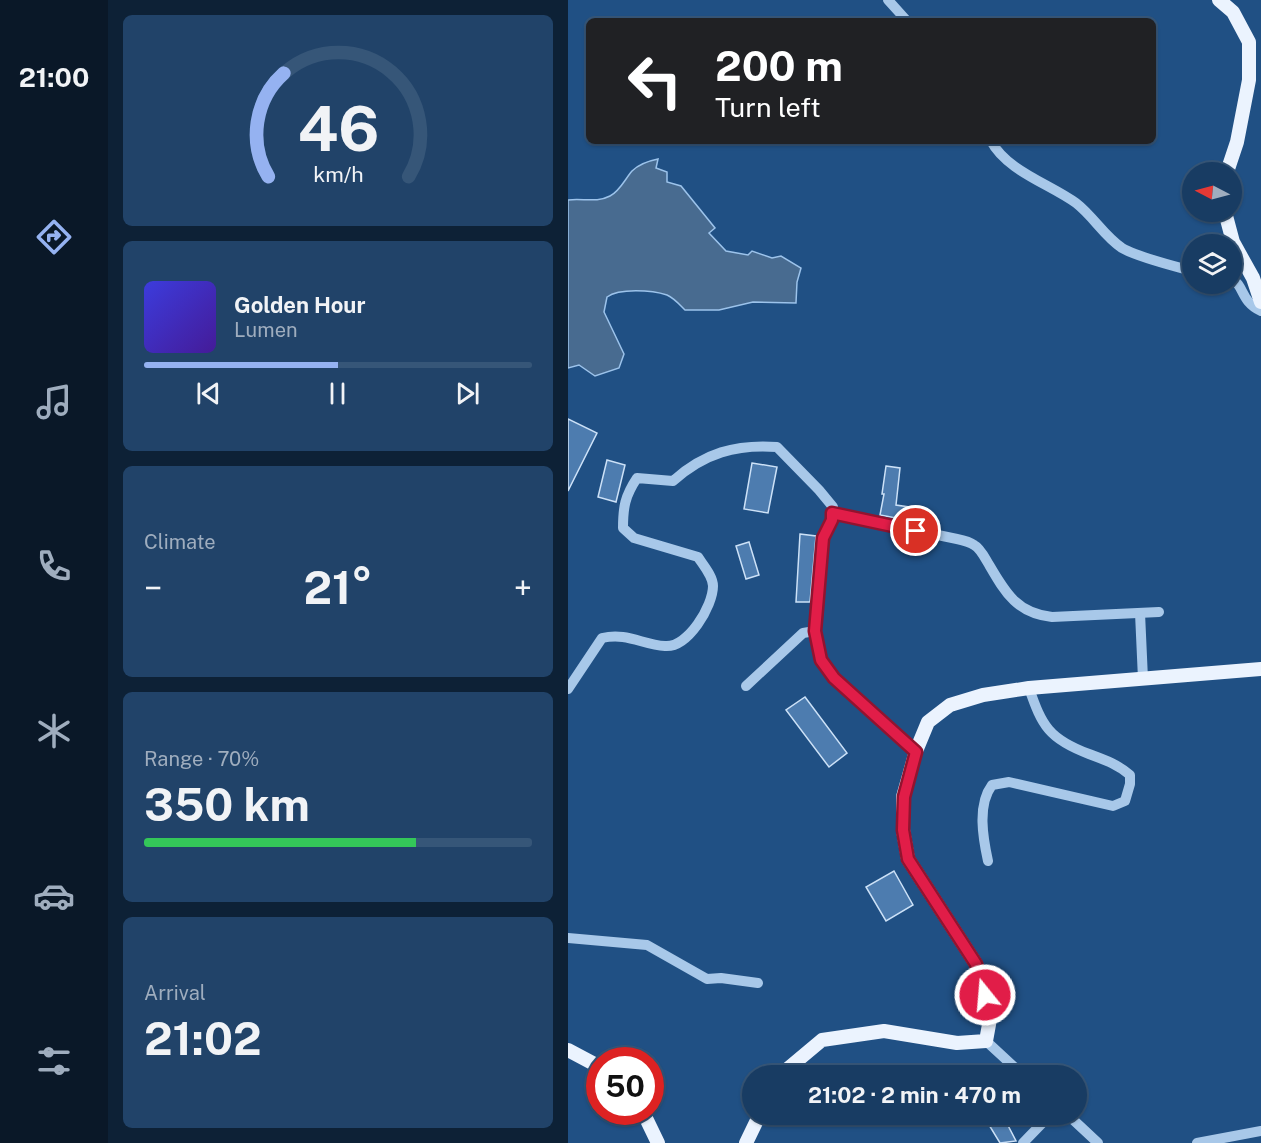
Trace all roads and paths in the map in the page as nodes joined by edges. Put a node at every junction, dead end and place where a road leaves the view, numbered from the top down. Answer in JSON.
{"nodes":[{"id":1,"x":888,"y":0,"type":"edge"},
{"id":2,"x":1219,"y":0,"type":"edge"},
{"id":3,"x":904,"y":18,"type":"edge"},
{"id":4,"x":994,"y":144,"type":"edge"},
{"id":5,"x":1230,"y":162,"type":"edge"},
{"id":6,"x":1228,"y":222,"type":"edge"},
{"id":7,"x":1182,"y":268,"type":"edge"},
{"id":8,"x":1242,"y":292,"type":"edge"},
{"id":9,"x":1261,"y":302,"type":"edge"},
{"id":10,"x":1261,"y":311,"type":"edge"},
{"id":11,"x":832,"y":513,"type":"junction"},
{"id":12,"x":1159,"y":612,"type":"dead end"},
{"id":13,"x":1140,"y":613,"type":"junction"},
{"id":14,"x":815,"y":631,"type":"junction"},
{"id":15,"x":1261,"y":669,"type":"edge"},
{"id":16,"x":1143,"y":679,"type":"junction"},
{"id":17,"x":746,"y":686,"type":"dead end"},
{"id":18,"x":1028,"y":688,"type":"junction"},
{"id":19,"x":568,"y":689,"type":"edge"},
{"id":20,"x":916,"y":752,"type":"junction"},
{"id":21,"x":988,"y":861,"type":"dead end"},
{"id":22,"x":568,"y":938,"type":"edge"},
{"id":23,"x":758,"y":983,"type":"dead end"},
{"id":24,"x":986,"y":1041,"type":"junction"},
{"id":25,"x":568,"y":1050,"type":"edge"},
{"id":26,"x":586,"y":1060,"type":"edge"},
{"id":27,"x":792,"y":1065,"type":"edge"},
{"id":28,"x":1012,"y":1065,"type":"edge"},
{"id":29,"x":649,"y":1125,"type":"edge"},
{"id":30,"x":755,"y":1125,"type":"edge"},
{"id":31,"x":1040,"y":1125,"type":"edge"},
{"id":32,"x":1079,"y":1125,"type":"edge"},
{"id":33,"x":1261,"y":1131,"type":"edge"},
{"id":34,"x":658,"y":1143,"type":"edge"},
{"id":35,"x":746,"y":1143,"type":"edge"},
{"id":36,"x":1023,"y":1143,"type":"edge"},
{"id":37,"x":1098,"y":1143,"type":"edge"},
{"id":38,"x":1197,"y":1143,"type":"edge"}],
"edges":[{"from":1,"to":3,"type":"street"},
{"from":2,"to":5,"type":"main road"},
{"from":4,"to":7,"type":"street"},
{"from":6,"to":9,"type":"main road"},
{"from":8,"to":10,"type":"street"},
{"from":11,"to":13,"type":"street"},
{"from":11,"to":14,"type":"street"},
{"from":11,"to":19,"type":"street"},
{"from":12,"to":13,"type":"street"},
{"from":13,"to":16,"type":"street"},
{"from":14,"to":17,"type":"street"},
{"from":14,"to":20,"type":"street"},
{"from":15,"to":16,"type":"main road"},
{"from":16,"to":18,"type":"main road"},
{"from":18,"to":20,"type":"main road"},
{"from":18,"to":21,"type":"street"},
{"from":20,"to":24,"type":"main road"},
{"from":22,"to":23,"type":"street"},
{"from":24,"to":27,"type":"main road"},
{"from":24,"to":28,"type":"street"},
{"from":25,"to":26,"type":"main road"},
{"from":29,"to":34,"type":"main road"},
{"from":30,"to":35,"type":"main road"},
{"from":31,"to":36,"type":"street"},
{"from":32,"to":37,"type":"street"},
{"from":33,"to":38,"type":"street"}]}
